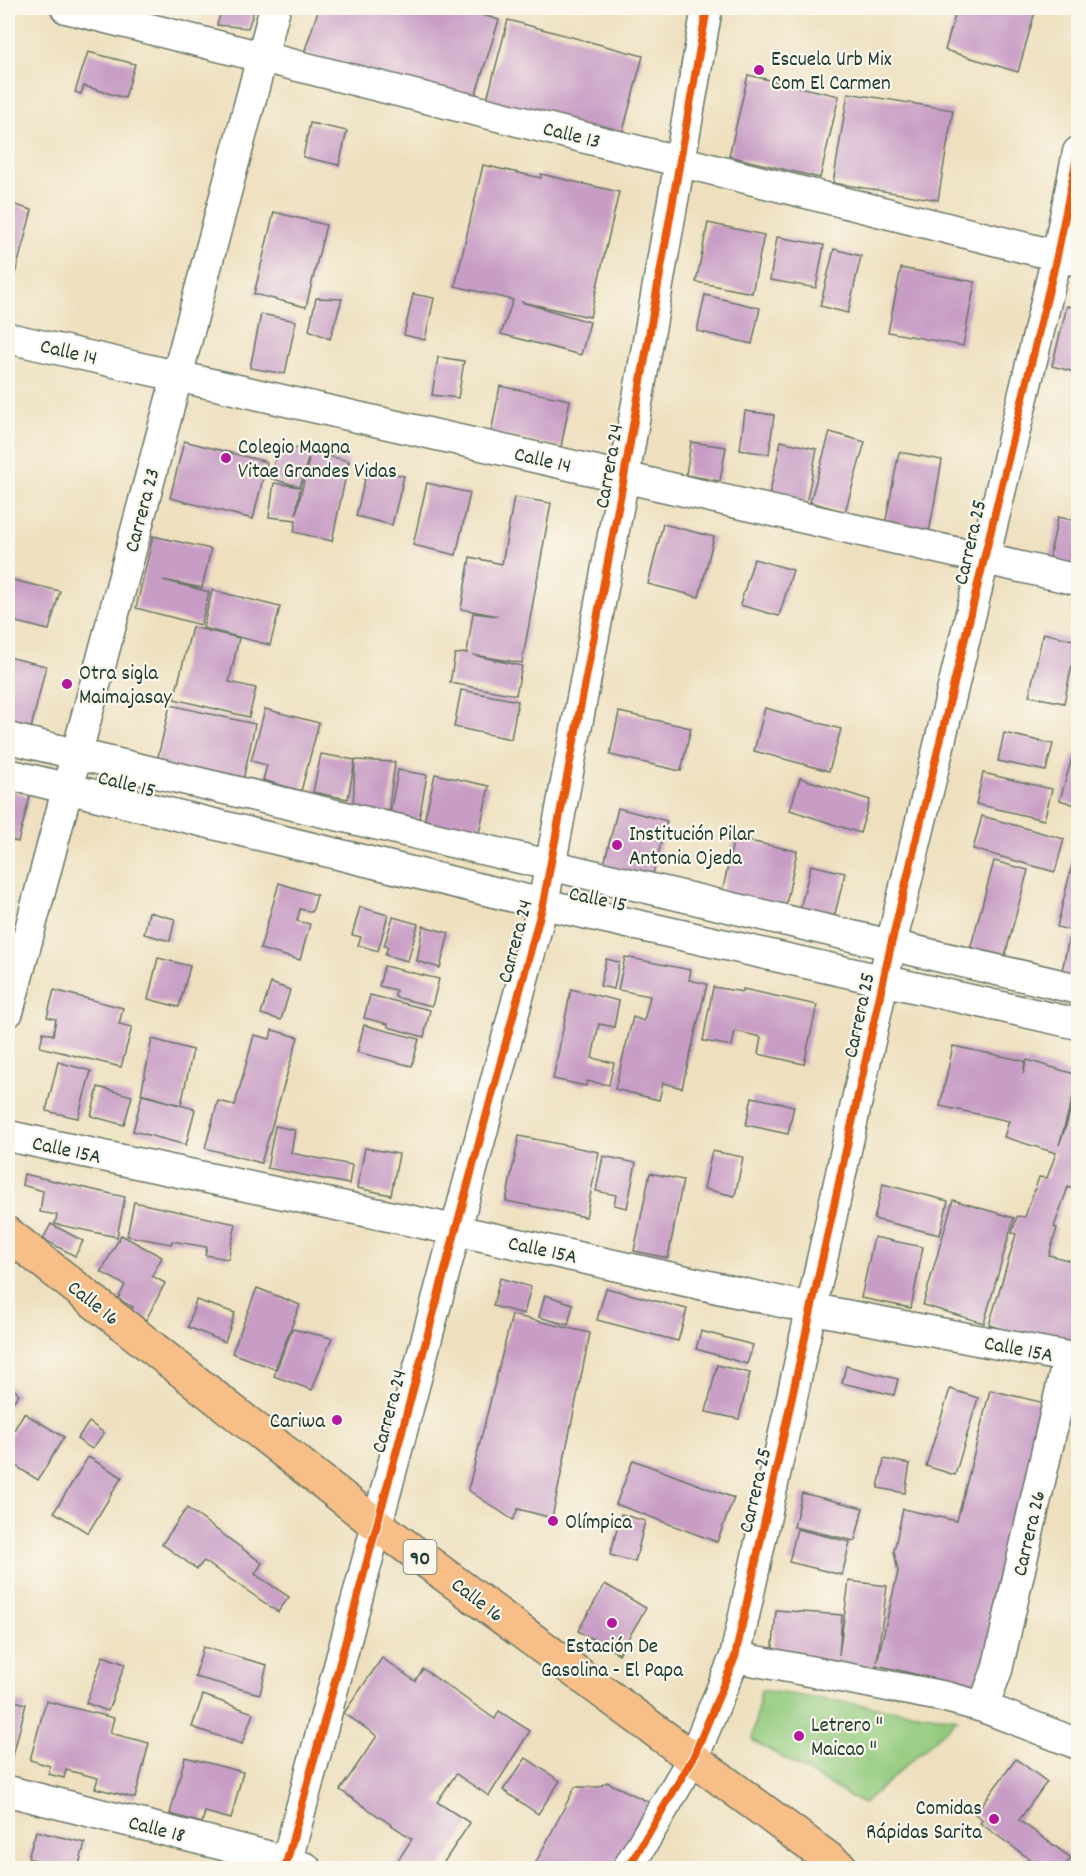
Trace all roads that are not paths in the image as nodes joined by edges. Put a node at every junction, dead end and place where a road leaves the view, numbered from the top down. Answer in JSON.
{"nodes":[{"id":1,"x":66,"y":8,"type":"edge"},
{"id":2,"x":275,"y":8,"type":"edge"},
{"id":3,"x":707,"y":8,"type":"edge"},
{"id":4,"x":262,"y":57,"type":"junction"},
{"id":5,"x":1078,"y":152,"type":"edge"},
{"id":6,"x":679,"y":161,"type":"junction"},
{"id":7,"x":1068,"y":258,"type":"edge"},
{"id":8,"x":8,"y":338,"type":"edge"},
{"id":9,"x":177,"y":376,"type":"junction"},
{"id":10,"x":624,"y":477,"type":"junction"},
{"id":11,"x":984,"y":559,"type":"junction"},
{"id":12,"x":1078,"y":580,"type":"edge"},
{"id":13,"x":8,"y":738,"type":"edge"},
{"id":14,"x":76,"y":753,"type":"junction"},
{"id":15,"x":8,"y":774,"type":"edge"},
{"id":16,"x":68,"y":787,"type":"junction"},
{"id":17,"x":550,"y":866,"type":"junction"},
{"id":18,"x":543,"y":904,"type":"junction"},
{"id":19,"x":891,"y":945,"type":"junction"},
{"id":20,"x":884,"y":979,"type":"junction"},
{"id":21,"x":1078,"y":989,"type":"edge"},
{"id":22,"x":8,"y":1012,"type":"edge"},
{"id":23,"x":1078,"y":1024,"type":"edge"},
{"id":24,"x":8,"y":1137,"type":"edge"},
{"id":25,"x":455,"y":1230,"type":"junction"},
{"id":26,"x":8,"y":1234,"type":"edge"},
{"id":27,"x":813,"y":1309,"type":"junction"},
{"id":28,"x":1073,"y":1358,"type":"edge"},
{"id":29,"x":376,"y":1524,"type":"junction"},
{"id":30,"x":735,"y":1657,"type":"junction"},
{"id":31,"x":983,"y":1707,"type":"junction"},
{"id":32,"x":1078,"y":1744,"type":"edge"},
{"id":33,"x":693,"y":1758,"type":"junction"},
{"id":34,"x":8,"y":1791,"type":"edge"},
{"id":35,"x":292,"y":1866,"type":"edge"},
{"id":36,"x":628,"y":1869,"type":"edge"},
{"id":37,"x":841,"y":1869,"type":"edge"}],
"edges":[{"from":1,"to":4,"type":"street","name":"Calle 13"},
{"from":2,"to":4,"type":"street","name":"Carrera 23"},
{"from":3,"to":6,"type":"street","name":"Carrera 24"},
{"from":4,"to":6,"type":"street","name":"Calle 13"},
{"from":4,"to":9,"type":"street","name":"Carrera 23"},
{"from":5,"to":7,"type":"street","name":"Carrera 25"},
{"from":6,"to":7,"type":"street","name":"Calle 13"},
{"from":6,"to":10,"type":"street","name":"Carrera 24"},
{"from":7,"to":11,"type":"street","name":"Carrera 25"},
{"from":8,"to":9,"type":"street","name":"Calle 14"},
{"from":9,"to":10,"type":"street","name":"Calle 14"},
{"from":9,"to":14,"type":"street","name":"Carrera 23"},
{"from":10,"to":11,"type":"street","name":"Calle 14"},
{"from":10,"to":17,"type":"street","name":"Carrera 24"},
{"from":11,"to":12,"type":"street","name":"Calle 14"},
{"from":11,"to":19,"type":"street","name":"Carrera 25"},
{"from":13,"to":14,"type":"street","name":"Calle 15"},
{"from":14,"to":16,"type":"street","name":"Carrera 23"},
{"from":14,"to":17,"type":"street","name":"Calle 15"},
{"from":15,"to":16,"type":"street","name":"Calle 15"},
{"from":16,"to":18,"type":"street","name":"Calle 15"},
{"from":16,"to":22,"type":"street","name":"Carrera 23"},
{"from":17,"to":18,"type":"street","name":"Carrera 24"},
{"from":17,"to":19,"type":"street","name":"Calle 15"},
{"from":18,"to":20,"type":"street","name":"Calle 15"},
{"from":18,"to":25,"type":"street","name":"Carrera 24"},
{"from":19,"to":20,"type":"street","name":"Carrera 25"},
{"from":19,"to":21,"type":"street","name":"Calle 15"},
{"from":20,"to":23,"type":"street","name":"Calle 15"},
{"from":20,"to":27,"type":"street","name":"Carrera 25"},
{"from":24,"to":25,"type":"street","name":"Calle 15A"},
{"from":25,"to":27,"type":"street","name":"Calle 15A"},
{"from":25,"to":29,"type":"street","name":"Carrera 24"},
{"from":26,"to":29,"type":"highway","name":"Calle 16","number":"90"},
{"from":27,"to":28,"type":"street","name":"Calle 15A"},
{"from":27,"to":30,"type":"street","name":"Carrera 25"},
{"from":28,"to":31,"type":"street","name":"Carrera 26"},
{"from":29,"to":33,"type":"highway","name":"Calle 16","number":"90"},
{"from":29,"to":35,"type":"street","name":"Carrera 24"},
{"from":30,"to":31,"type":"street"},
{"from":30,"to":33,"type":"street","name":"Carrera 25"},
{"from":31,"to":32,"type":"street"},
{"from":33,"to":36,"type":"street","name":"Carrera 25"},
{"from":33,"to":37,"type":"highway","name":"Calle 16","number":"90"},
{"from":34,"to":35,"type":"street","name":"Calle 18"}]}
